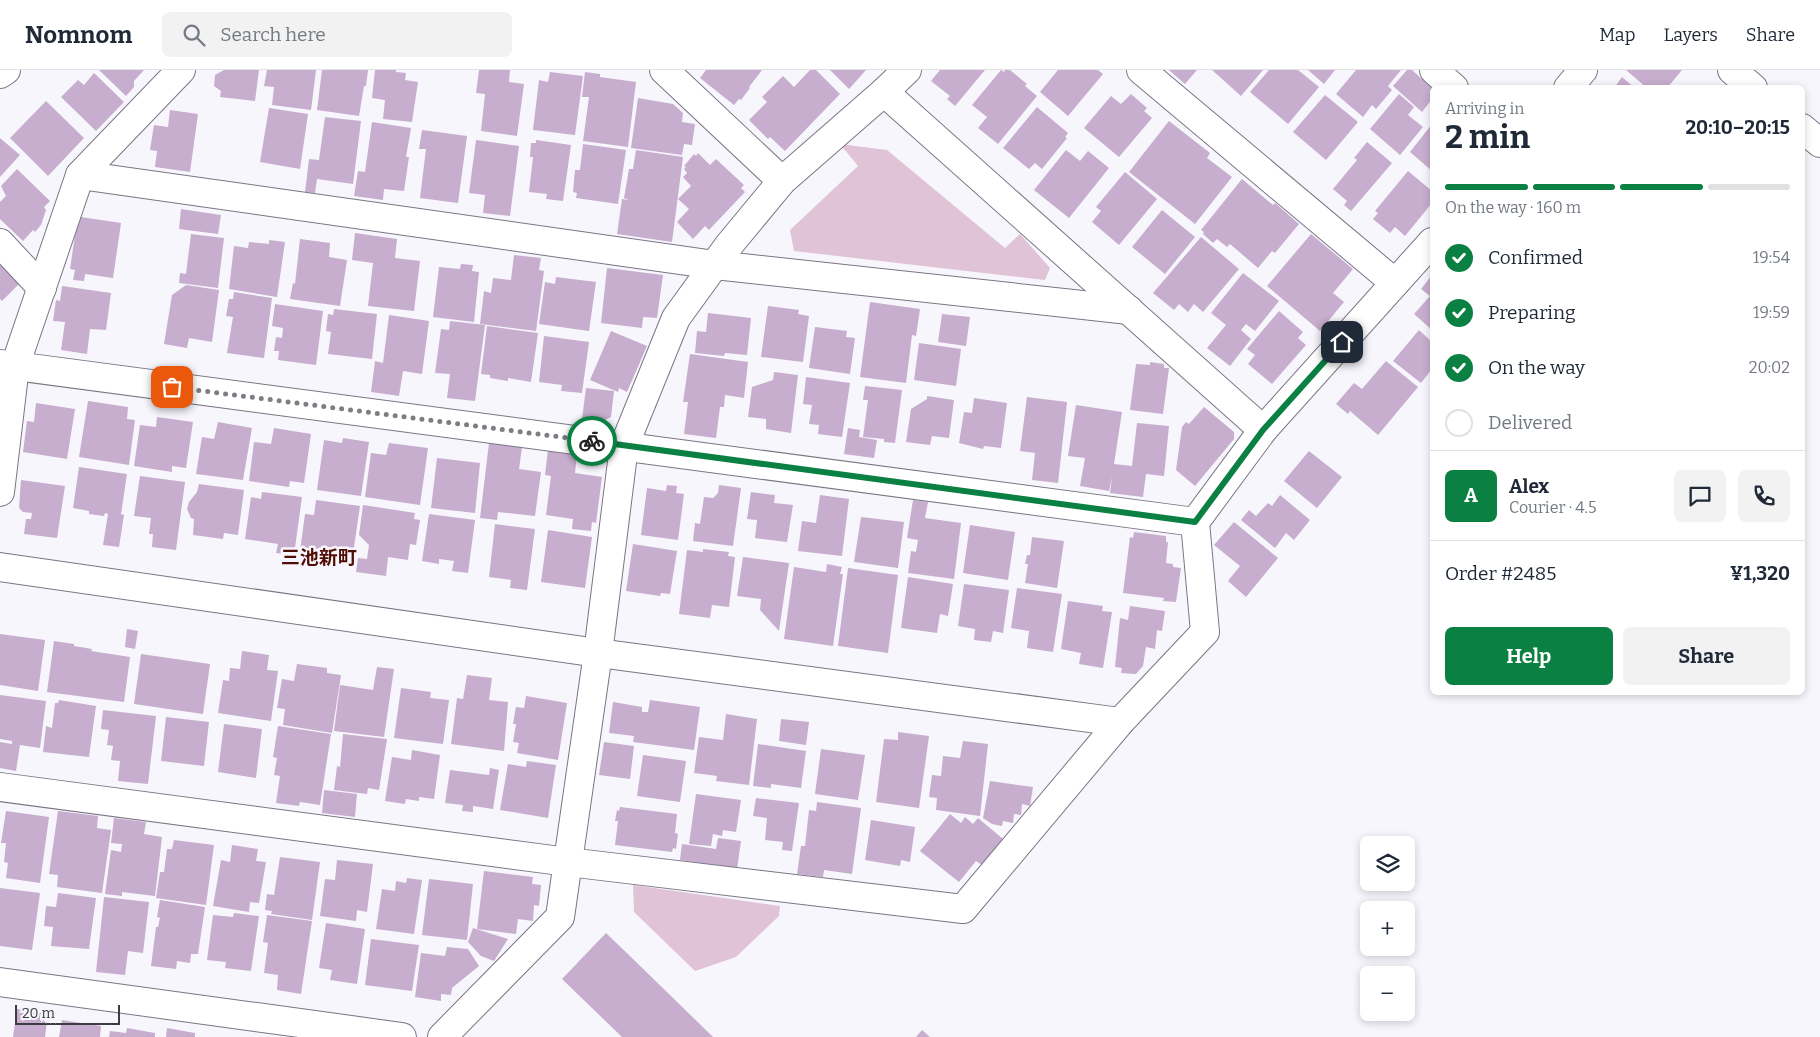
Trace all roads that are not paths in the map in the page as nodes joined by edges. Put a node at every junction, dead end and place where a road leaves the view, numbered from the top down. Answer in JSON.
{"nodes":[{"id":1,"x":6,"y":70,"type":"edge"},
{"id":2,"x":181,"y":70,"type":"edge"},
{"id":3,"x":664,"y":70,"type":"edge"},
{"id":4,"x":907,"y":70,"type":"edge"},
{"id":5,"x":1141,"y":70,"type":"edge"},
{"id":6,"x":1434,"y":70,"type":"edge"},
{"id":7,"x":1583,"y":70,"type":"edge"},
{"id":8,"x":1732,"y":70,"type":"edge"},
{"id":9,"x":0,"y":74,"type":"edge"},
{"id":10,"x":1451,"y":85,"type":"edge"},
{"id":11,"x":1570,"y":85,"type":"edge"},
{"id":12,"x":1750,"y":85,"type":"edge"},
{"id":13,"x":884,"y":92,"type":"junction"},
{"id":14,"x":1805,"y":130,"type":"edge"},
{"id":15,"x":1820,"y":142,"type":"edge"},
{"id":16,"x":80,"y":175,"type":"junction"},
{"id":17,"x":782,"y":181,"type":"junction"},
{"id":18,"x":0,"y":242,"type":"edge"},
{"id":19,"x":1430,"y":244,"type":"edge"},
{"id":20,"x":715,"y":265,"type":"junction"},
{"id":21,"x":1395,"y":284,"type":"junction"},
{"id":22,"x":42,"y":288,"type":"junction"},
{"id":23,"x":1128,"y":310,"type":"junction"},
{"id":24,"x":8,"y":365,"type":"edge"},
{"id":25,"x":1263,"y":430,"type":"junction"},
{"id":26,"x":624,"y":446,"type":"junction"},
{"id":27,"x":0,"y":492,"type":"edge"},
{"id":28,"x":1195,"y":522,"type":"junction"},
{"id":29,"x":0,"y":567,"type":"edge"},
{"id":30,"x":598,"y":653,"type":"junction"},
{"id":31,"x":1120,"y":722,"type":"junction"},
{"id":32,"x":0,"y":787,"type":"edge"},
{"id":33,"x":568,"y":862,"type":"junction"},
{"id":34,"x":0,"y":982,"type":"edge"},
{"id":35,"x":402,"y":1037,"type":"edge"},
{"id":36,"x":442,"y":1037,"type":"edge"}],
"edges":[{"from":1,"to":9,"type":"street"},
{"from":2,"to":16,"type":"street"},
{"from":3,"to":17,"type":"street"},
{"from":4,"to":13,"type":"street"},
{"from":5,"to":21,"type":"street"},
{"from":6,"to":10,"type":"street"},
{"from":7,"to":11,"type":"street"},
{"from":8,"to":12,"type":"street"},
{"from":13,"to":17,"type":"street"},
{"from":13,"to":23,"type":"street"},
{"from":14,"to":15,"type":"street"},
{"from":16,"to":20,"type":"street"},
{"from":16,"to":22,"type":"street"},
{"from":17,"to":20,"type":"street"},
{"from":18,"to":22,"type":"street"},
{"from":19,"to":21,"type":"street"},
{"from":20,"to":23,"type":"street"},
{"from":20,"to":26,"type":"street"},
{"from":21,"to":25,"type":"street"},
{"from":22,"to":24,"type":"street"},
{"from":23,"to":25,"type":"street"},
{"from":24,"to":26,"type":"street"},
{"from":24,"to":27,"type":"street"},
{"from":25,"to":28,"type":"street"},
{"from":26,"to":28,"type":"street"},
{"from":26,"to":30,"type":"street"},
{"from":28,"to":31,"type":"street"},
{"from":29,"to":30,"type":"street"},
{"from":30,"to":31,"type":"street"},
{"from":30,"to":33,"type":"street"},
{"from":31,"to":33,"type":"street"},
{"from":32,"to":33,"type":"street"},
{"from":33,"to":36,"type":"street"},
{"from":34,"to":35,"type":"street"}]}
